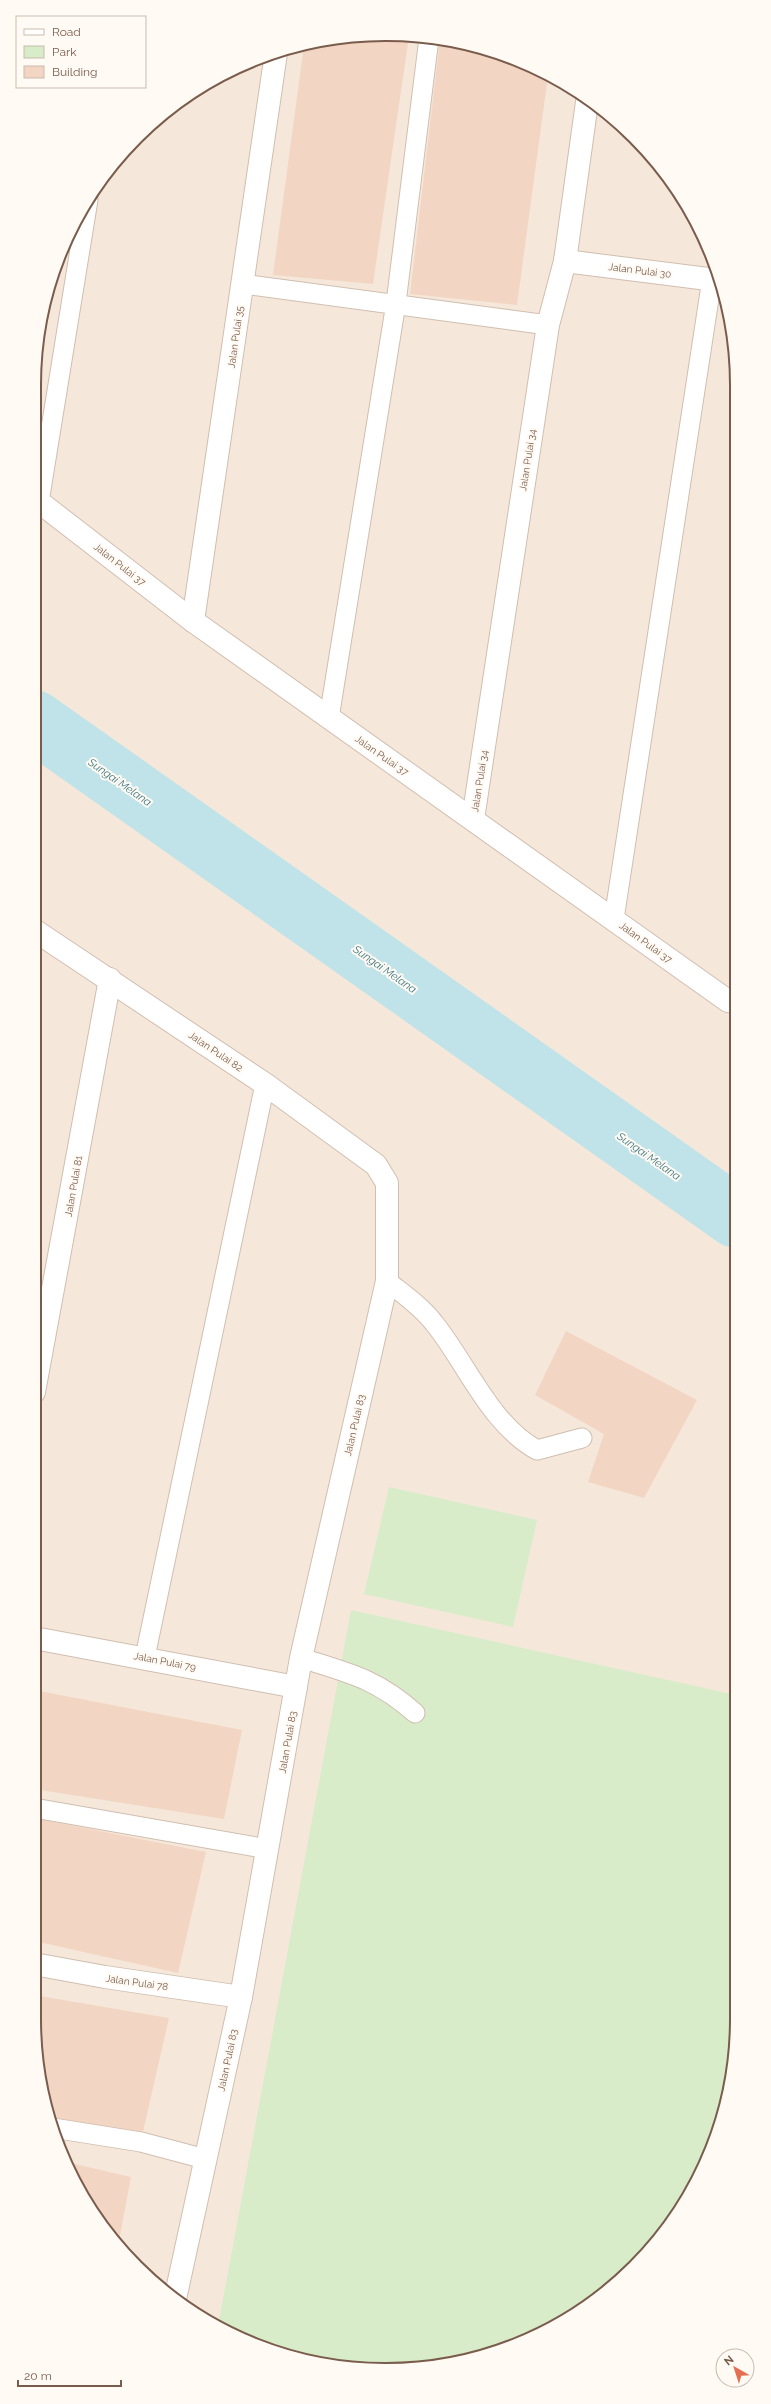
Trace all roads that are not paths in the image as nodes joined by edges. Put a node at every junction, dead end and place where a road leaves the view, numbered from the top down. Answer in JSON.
{"nodes":[{"id":1,"x":428,"y":44,"type":"edge"},
{"id":2,"x":275,"y":59,"type":"edge"},
{"id":3,"x":586,"y":106,"type":"edge"},
{"id":4,"x":85,"y":217,"type":"edge"},
{"id":5,"x":565,"y":261,"type":"junction"},
{"id":6,"x":714,"y":280,"type":"edge"},
{"id":7,"x":714,"y":281,"type":"edge"},
{"id":8,"x":243,"y":284,"type":"junction"},
{"id":9,"x":396,"y":303,"type":"junction"},
{"id":10,"x":548,"y":324,"type":"junction"},
{"id":11,"x":41,"y":476,"type":"edge"},
{"id":12,"x":41,"y":503,"type":"edge"},
{"id":13,"x":193,"y":621,"type":"junction"},
{"id":14,"x":329,"y":718,"type":"junction"},
{"id":15,"x":473,"y":819,"type":"junction"},
{"id":16,"x":614,"y":919,"type":"junction"},
{"id":17,"x":41,"y":935,"type":"edge"},
{"id":18,"x":110,"y":979,"type":"junction"},
{"id":19,"x":730,"y":1001,"type":"edge"},
{"id":20,"x":265,"y":1084,"type":"junction"},
{"id":21,"x":388,"y":1183,"type":"joint"},
{"id":22,"x":387,"y":1280,"type":"junction"},
{"id":23,"x":41,"y":1354,"type":"edge"},
{"id":24,"x":582,"y":1438,"type":"dead end"},
{"id":25,"x":41,"y":1639,"type":"edge"},
{"id":26,"x":145,"y":1657,"type":"junction"},
{"id":27,"x":302,"y":1658,"type":"junction"},
{"id":28,"x":296,"y":1687,"type":"junction"},
{"id":29,"x":415,"y":1713,"type":"dead end"},
{"id":30,"x":41,"y":1809,"type":"edge"},
{"id":31,"x":268,"y":1849,"type":"junction"},
{"id":32,"x":41,"y":1965,"type":"edge"},
{"id":33,"x":241,"y":1997,"type":"junction"},
{"id":34,"x":59,"y":2129,"type":"edge"},
{"id":35,"x":205,"y":2159,"type":"junction"},
{"id":36,"x":177,"y":2292,"type":"edge"}],
"edges":[{"from":1,"to":9,"type":"lane"},
{"from":2,"to":8,"type":"street","name":"Jalan Pulai 35"},
{"from":3,"to":5,"type":"street","name":"Jalan Pulai 34"},
{"from":4,"to":11,"type":"lane"},
{"from":5,"to":6,"type":"street","name":"Jalan Pulai 30"},
{"from":5,"to":10,"type":"street","name":"Jalan Pulai 34"},
{"from":7,"to":16,"type":"lane"},
{"from":8,"to":9,"type":"lane"},
{"from":8,"to":13,"type":"street","name":"Jalan Pulai 35"},
{"from":9,"to":10,"type":"lane"},
{"from":9,"to":14,"type":"lane"},
{"from":10,"to":15,"type":"street","name":"Jalan Pulai 34"},
{"from":12,"to":13,"type":"street","name":"Jalan Pulai 37"},
{"from":13,"to":14,"type":"street","name":"Jalan Pulai 37"},
{"from":14,"to":15,"type":"street","name":"Jalan Pulai 37"},
{"from":15,"to":16,"type":"street","name":"Jalan Pulai 37"},
{"from":16,"to":19,"type":"street","name":"Jalan Pulai 37"},
{"from":17,"to":18,"type":"street","name":"Jalan Pulai 82"},
{"from":18,"to":20,"type":"street","name":"Jalan Pulai 82"},
{"from":18,"to":23,"type":"street","name":"Jalan Pulai 81"},
{"from":20,"to":21,"type":"street","name":"Jalan Pulai 82"},
{"from":20,"to":26,"type":"lane"},
{"from":21,"to":22,"type":"street","name":"Jalan Pulai 83"},
{"from":22,"to":24,"type":"lane"},
{"from":22,"to":27,"type":"street","name":"Jalan Pulai 83"},
{"from":25,"to":26,"type":"street","name":"Jalan Pulai 79"},
{"from":26,"to":28,"type":"street","name":"Jalan Pulai 79"},
{"from":27,"to":28,"type":"street","name":"Jalan Pulai 83"},
{"from":27,"to":29,"type":"lane"},
{"from":28,"to":31,"type":"street","name":"Jalan Pulai 83"},
{"from":30,"to":31,"type":"lane"},
{"from":31,"to":33,"type":"street","name":"Jalan Pulai 83"},
{"from":32,"to":33,"type":"street","name":"Jalan Pulai 78"},
{"from":33,"to":35,"type":"street","name":"Jalan Pulai 83"},
{"from":34,"to":35,"type":"lane"},
{"from":35,"to":36,"type":"street","name":"Jalan Pulai 83"}]}
